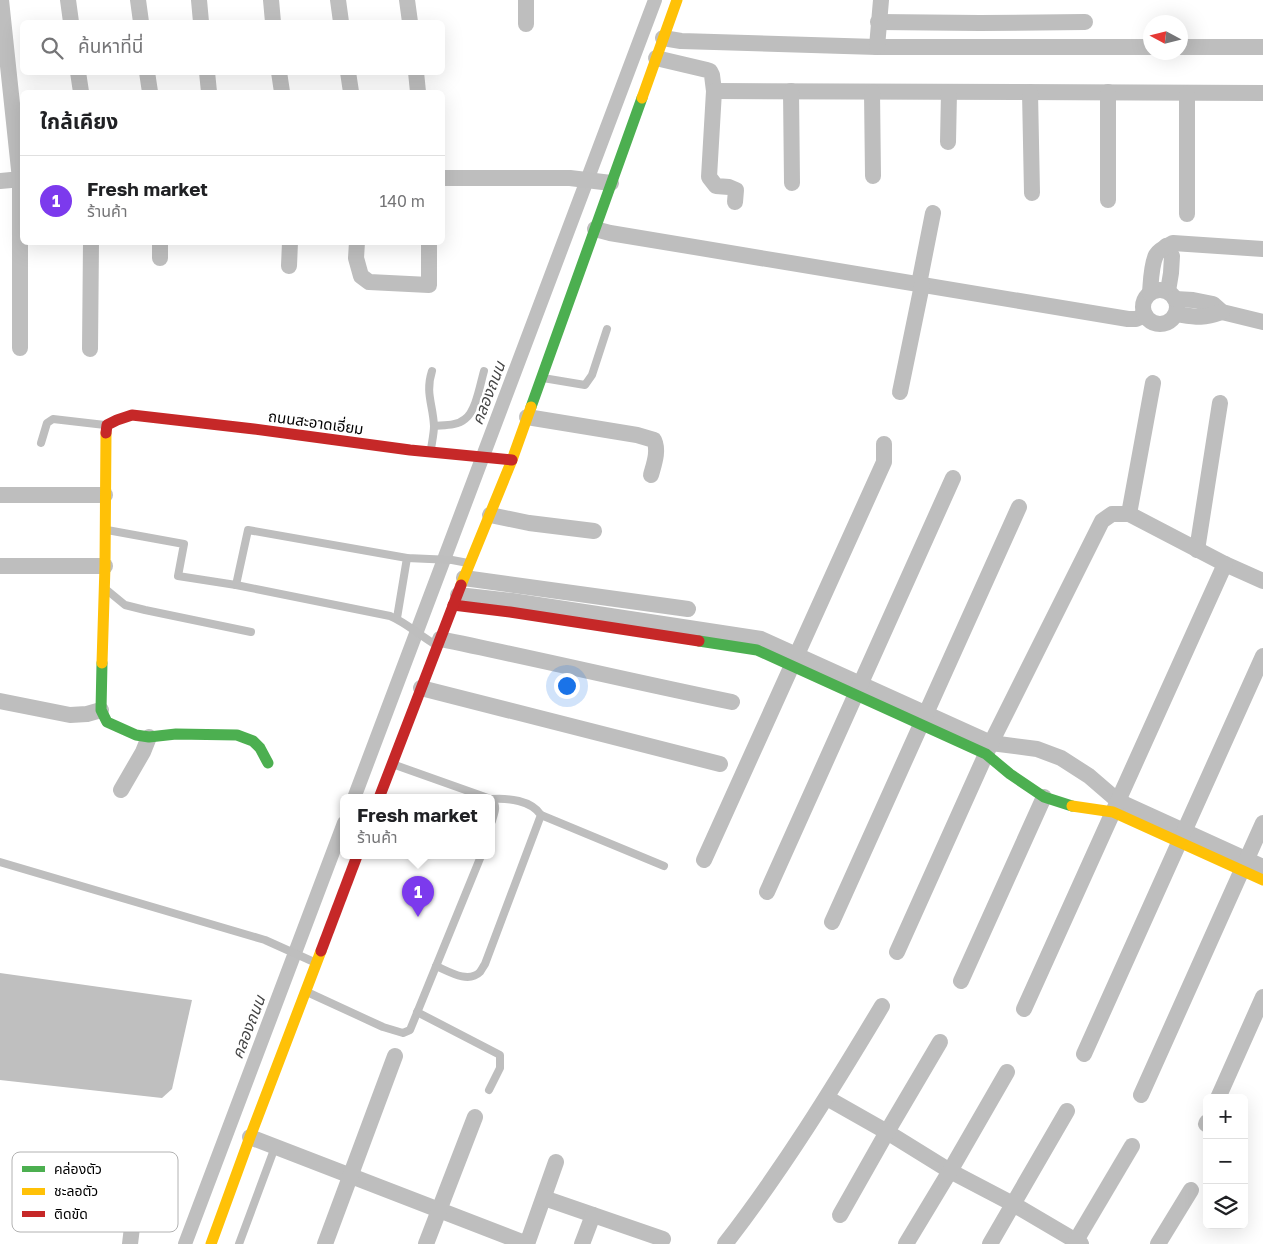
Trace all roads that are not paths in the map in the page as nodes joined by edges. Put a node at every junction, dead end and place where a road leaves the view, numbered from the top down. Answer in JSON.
{"nodes":[{"id":1,"x":1,"y":0,"type":"edge"},
{"id":2,"x":68,"y":0,"type":"edge"},
{"id":3,"x":138,"y":0,"type":"edge"},
{"id":4,"x":199,"y":0,"type":"edge"},
{"id":5,"x":271,"y":0,"type":"edge"},
{"id":6,"x":338,"y":0,"type":"edge"},
{"id":7,"x":407,"y":0,"type":"edge"},
{"id":8,"x":526,"y":0,"type":"edge"},
{"id":9,"x":677,"y":0,"type":"edge"},
{"id":10,"x":881,"y":0,"type":"edge"},
{"id":11,"x":71,"y":20,"type":"edge"},
{"id":12,"x":141,"y":20,"type":"edge"},
{"id":13,"x":202,"y":20,"type":"edge"},
{"id":14,"x":274,"y":20,"type":"edge"},
{"id":15,"x":341,"y":20,"type":"edge"},
{"id":16,"x":410,"y":20,"type":"edge"},
{"id":17,"x":878,"y":22,"type":"junction"},
{"id":18,"x":1085,"y":22,"type":"dead end"},
{"id":19,"x":526,"y":24,"type":"dead end"},
{"id":20,"x":663,"y":38,"type":"junction"},
{"id":21,"x":877,"y":47,"type":"junction"},
{"id":22,"x":1143,"y":47,"type":"edge"},
{"id":23,"x":1188,"y":47,"type":"edge"},
{"id":24,"x":1263,"y":47,"type":"edge"},
{"id":25,"x":656,"y":58,"type":"junction"},
{"id":26,"x":78,"y":75,"type":"edge"},
{"id":27,"x":147,"y":75,"type":"edge"},
{"id":28,"x":207,"y":75,"type":"edge"},
{"id":29,"x":279,"y":75,"type":"edge"},
{"id":30,"x":348,"y":75,"type":"edge"},
{"id":31,"x":416,"y":75,"type":"edge"},
{"id":32,"x":81,"y":90,"type":"edge"},
{"id":33,"x":150,"y":90,"type":"edge"},
{"id":34,"x":209,"y":90,"type":"edge"},
{"id":35,"x":282,"y":90,"type":"edge"},
{"id":36,"x":351,"y":90,"type":"edge"},
{"id":37,"x":418,"y":90,"type":"edge"},
{"id":38,"x":714,"y":91,"type":"junction"},
{"id":39,"x":791,"y":92,"type":"junction"},
{"id":40,"x":872,"y":92,"type":"junction"},
{"id":41,"x":949,"y":92,"type":"junction"},
{"id":42,"x":1030,"y":92,"type":"junction"},
{"id":43,"x":1108,"y":92,"type":"junction"},
{"id":44,"x":1187,"y":93,"type":"junction"},
{"id":45,"x":1263,"y":93,"type":"edge"},
{"id":46,"x":1263,"y":99,"type":"edge"},
{"id":47,"x":948,"y":142,"type":"dead end"},
{"id":48,"x":20,"y":170,"type":"edge"},
{"id":49,"x":873,"y":176,"type":"dead end"},
{"id":50,"x":445,"y":178,"type":"edge"},
{"id":51,"x":20,"y":179,"type":"edge"},
{"id":52,"x":0,"y":181,"type":"edge"},
{"id":53,"x":605,"y":182,"type":"junction"},
{"id":54,"x":792,"y":183,"type":"dead end"},
{"id":55,"x":1032,"y":193,"type":"dead end"},
{"id":56,"x":1108,"y":200,"type":"dead end"},
{"id":57,"x":735,"y":202,"type":"dead end"},
{"id":58,"x":933,"y":213,"type":"dead end"},
{"id":59,"x":1187,"y":214,"type":"dead end"},
{"id":60,"x":595,"y":228,"type":"junction"},
{"id":61,"x":21,"y":245,"type":"edge"},
{"id":62,"x":91,"y":245,"type":"edge"},
{"id":63,"x":290,"y":245,"type":"edge"},
{"id":64,"x":358,"y":245,"type":"edge"},
{"id":65,"x":429,"y":245,"type":"edge"},
{"id":66,"x":1166,"y":246,"type":"junction"},
{"id":67,"x":1263,"y":249,"type":"edge"},
{"id":68,"x":289,"y":266,"type":"dead end"},
{"id":69,"x":921,"y":285,"type":"junction"},
{"id":70,"x":1150,"y":293,"type":"junction"},
{"id":71,"x":1173,"y":301,"type":"junction"},
{"id":72,"x":1145,"y":314,"type":"junction"},
{"id":73,"x":1263,"y":322,"type":"edge"},
{"id":74,"x":607,"y":329,"type":"dead end"},
{"id":75,"x":20,"y":348,"type":"dead end"},
{"id":76,"x":90,"y":349,"type":"dead end"},
{"id":77,"x":432,"y":371,"type":"dead end"},
{"id":78,"x":484,"y":371,"type":"dead end"},
{"id":79,"x":542,"y":377,"type":"junction"},
{"id":80,"x":1153,"y":383,"type":"dead end"},
{"id":81,"x":900,"y":392,"type":"dead end"},
{"id":82,"x":1220,"y":404,"type":"dead end"},
{"id":83,"x":527,"y":417,"type":"junction"},
{"id":84,"x":112,"y":423,"type":"junction"},
{"id":85,"x":434,"y":426,"type":"junction"},
{"id":86,"x":41,"y":443,"type":"dead end"},
{"id":87,"x":884,"y":444,"type":"dead end"},
{"id":88,"x":431,"y":451,"type":"junction"},
{"id":89,"x":512,"y":460,"type":"junction"},
{"id":90,"x":651,"y":475,"type":"dead end"},
{"id":91,"x":954,"y":478,"type":"dead end"},
{"id":92,"x":0,"y":495,"type":"edge"},
{"id":93,"x":105,"y":495,"type":"junction"},
{"id":94,"x":1018,"y":507,"type":"dead end"},
{"id":95,"x":1129,"y":514,"type":"junction"},
{"id":96,"x":490,"y":515,"type":"junction"},
{"id":97,"x":105,"y":530,"type":"junction"},
{"id":98,"x":594,"y":531,"type":"dead end"},
{"id":99,"x":1197,"y":550,"type":"junction"},
{"id":100,"x":407,"y":558,"type":"junction"},
{"id":101,"x":1225,"y":564,"type":"junction"},
{"id":102,"x":0,"y":566,"type":"edge"},
{"id":103,"x":105,"y":566,"type":"junction"},
{"id":104,"x":467,"y":571,"type":"junction"},
{"id":105,"x":1263,"y":581,"type":"edge"},
{"id":106,"x":236,"y":585,"type":"junction"},
{"id":107,"x":104,"y":588,"type":"junction"},
{"id":108,"x":455,"y":600,"type":"junction"},
{"id":109,"x":688,"y":609,"type":"dead end"},
{"id":110,"x":397,"y":618,"type":"junction"},
{"id":111,"x":251,"y":632,"type":"dead end"},
{"id":112,"x":434,"y":642,"type":"junction"},
{"id":113,"x":1263,"y":656,"type":"edge"},
{"id":114,"x":794,"y":660,"type":"junction"},
{"id":115,"x":422,"y":688,"type":"junction"},
{"id":116,"x":858,"y":689,"type":"junction"},
{"id":117,"x":0,"y":701,"type":"edge"},
{"id":118,"x":732,"y":702,"type":"dead end"},
{"id":119,"x":102,"y":710,"type":"junction"},
{"id":120,"x":923,"y":719,"type":"junction"},
{"id":121,"x":149,"y":737,"type":"junction"},
{"id":122,"x":988,"y":748,"type":"junction"},
{"id":123,"x":268,"y":763,"type":"dead end"},
{"id":124,"x":393,"y":764,"type":"junction"},
{"id":125,"x":720,"y":764,"type":"dead end"},
{"id":126,"x":121,"y":790,"type":"dead end"},
{"id":127,"x":381,"y":794,"type":"edge"},
{"id":128,"x":477,"y":794,"type":"edge"},
{"id":129,"x":1044,"y":797,"type":"junction"},
{"id":130,"x":495,"y":800,"type":"edge"},
{"id":131,"x":1116,"y":806,"type":"junction"},
{"id":132,"x":541,"y":815,"type":"junction"},
{"id":133,"x":1263,"y":823,"type":"edge"},
{"id":134,"x":1182,"y":836,"type":"junction"},
{"id":135,"x":356,"y":859,"type":"edge"},
{"id":136,"x":480,"y":859,"type":"edge"},
{"id":137,"x":704,"y":860,"type":"dead end"},
{"id":138,"x":0,"y":862,"type":"edge"},
{"id":139,"x":1244,"y":865,"type":"junction"},
{"id":140,"x":664,"y":866,"type":"dead end"},
{"id":141,"x":1263,"y":867,"type":"edge"},
{"id":142,"x":1263,"y":880,"type":"edge"},
{"id":143,"x":767,"y":892,"type":"dead end"},
{"id":144,"x":832,"y":922,"type":"dead end"},
{"id":145,"x":897,"y":952,"type":"dead end"},
{"id":146,"x":312,"y":961,"type":"junction"},
{"id":147,"x":436,"y":966,"type":"junction"},
{"id":148,"x":961,"y":981,"type":"dead end"},
{"id":149,"x":306,"y":992,"type":"junction"},
{"id":150,"x":1263,"y":997,"type":"edge"},
{"id":151,"x":882,"y":1006,"type":"dead end"},
{"id":152,"x":1024,"y":1009,"type":"dead end"},
{"id":153,"x":417,"y":1012,"type":"junction"},
{"id":154,"x":940,"y":1042,"type":"dead end"},
{"id":155,"x":1084,"y":1054,"type":"dead end"},
{"id":156,"x":395,"y":1056,"type":"dead end"},
{"id":157,"x":1007,"y":1072,"type":"dead end"},
{"id":158,"x":489,"y":1090,"type":"dead end"},
{"id":159,"x":1220,"y":1094,"type":"edge"},
{"id":160,"x":1141,"y":1095,"type":"dead end"},
{"id":161,"x":827,"y":1098,"type":"junction"},
{"id":162,"x":1067,"y":1111,"type":"dead end"},
{"id":163,"x":475,"y":1117,"type":"dead end"},
{"id":164,"x":887,"y":1132,"type":"junction"},
{"id":165,"x":250,"y":1137,"type":"junction"},
{"id":166,"x":1132,"y":1146,"type":"dead end"},
{"id":167,"x":275,"y":1147,"type":"junction"},
{"id":168,"x":556,"y":1162,"type":"dead end"},
{"id":169,"x":950,"y":1171,"type":"junction"},
{"id":170,"x":350,"y":1176,"type":"junction"},
{"id":171,"x":1191,"y":1190,"type":"dead end"},
{"id":172,"x":544,"y":1198,"type":"junction"},
{"id":173,"x":1013,"y":1204,"type":"junction"},
{"id":174,"x":439,"y":1210,"type":"junction"},
{"id":175,"x":593,"y":1215,"type":"junction"},
{"id":176,"x":840,"y":1215,"type":"dead end"},
{"id":177,"x":663,"y":1239,"type":"dead end"},
{"id":178,"x":1077,"y":1243,"type":"edge"},
{"id":179,"x":211,"y":1244,"type":"edge"},
{"id":180,"x":239,"y":1244,"type":"edge"},
{"id":181,"x":325,"y":1244,"type":"edge"},
{"id":182,"x":426,"y":1244,"type":"edge"},
{"id":183,"x":582,"y":1244,"type":"edge"},
{"id":184,"x":726,"y":1244,"type":"edge"},
{"id":185,"x":906,"y":1244,"type":"edge"},
{"id":186,"x":990,"y":1244,"type":"edge"},
{"id":187,"x":1158,"y":1244,"type":"edge"}],
"edges":[{"from":1,"to":48,"type":"street"},
{"from":2,"to":11,"type":"street"},
{"from":3,"to":12,"type":"street"},
{"from":4,"to":13,"type":"street"},
{"from":5,"to":14,"type":"street"},
{"from":6,"to":15,"type":"street"},
{"from":7,"to":16,"type":"street"},
{"from":8,"to":19,"type":"street"},
{"from":9,"to":20,"type":"street"},
{"from":10,"to":17,"type":"street"},
{"from":17,"to":18,"type":"street"},
{"from":17,"to":21,"type":"street"},
{"from":20,"to":21,"type":"street"},
{"from":20,"to":25,"type":"street"},
{"from":21,"to":22,"type":"street"},
{"from":23,"to":24,"type":"street"},
{"from":25,"to":38,"type":"street"},
{"from":25,"to":53,"type":"street"},
{"from":26,"to":32,"type":"street"},
{"from":27,"to":33,"type":"street"},
{"from":28,"to":34,"type":"street"},
{"from":29,"to":35,"type":"street"},
{"from":30,"to":36,"type":"street"},
{"from":31,"to":37,"type":"street"},
{"from":38,"to":39,"type":"street"},
{"from":38,"to":57,"type":"street"},
{"from":39,"to":40,"type":"street"},
{"from":39,"to":54,"type":"street"},
{"from":40,"to":41,"type":"street"},
{"from":40,"to":49,"type":"street"},
{"from":41,"to":42,"type":"street"},
{"from":41,"to":47,"type":"street"},
{"from":42,"to":43,"type":"street"},
{"from":42,"to":55,"type":"street"},
{"from":43,"to":44,"type":"street"},
{"from":43,"to":56,"type":"street"},
{"from":44,"to":45,"type":"street"},
{"from":44,"to":59,"type":"street"},
{"from":45,"to":46,"type":"street"},
{"from":50,"to":53,"type":"street"},
{"from":51,"to":52,"type":"street"},
{"from":53,"to":60,"type":"street"},
{"from":58,"to":69,"type":"street"},
{"from":60,"to":69,"type":"street"},
{"from":60,"to":79,"type":"street"},
{"from":61,"to":75,"type":"street"},
{"from":62,"to":76,"type":"street"},
{"from":63,"to":68,"type":"street"},
{"from":64,"to":65,"type":"street"},
{"from":66,"to":67,"type":"street"},
{"from":66,"to":70,"type":"street"},
{"from":66,"to":71,"type":"street"},
{"from":69,"to":72,"type":"street"},
{"from":69,"to":81,"type":"street"},
{"from":70,"to":71,"type":"street"},
{"from":70,"to":72,"type":"street"},
{"from":71,"to":72,"type":"street"},
{"from":71,"to":73,"type":"street"},
{"from":74,"to":79,"type":"lane"},
{"from":77,"to":85,"type":"lane"},
{"from":78,"to":85,"type":"lane"},
{"from":79,"to":83,"type":"street"},
{"from":80,"to":95,"type":"street"},
{"from":82,"to":99,"type":"street"},
{"from":83,"to":89,"type":"street"},
{"from":83,"to":90,"type":"street"},
{"from":84,"to":86,"type":"lane"},
{"from":84,"to":88,"type":"street","name":"ถนนสะอาดเอี่ยม"},
{"from":84,"to":93,"type":"street"},
{"from":85,"to":88,"type":"lane"},
{"from":87,"to":114,"type":"street"},
{"from":88,"to":89,"type":"street","name":"ถนนสะอาดเอี่ยม"},
{"from":89,"to":96,"type":"street"},
{"from":91,"to":116,"type":"street"},
{"from":92,"to":93,"type":"street"},
{"from":93,"to":97,"type":"street"},
{"from":94,"to":120,"type":"street"},
{"from":95,"to":99,"type":"street"},
{"from":95,"to":122,"type":"street"},
{"from":96,"to":98,"type":"street"},
{"from":96,"to":104,"type":"street"},
{"from":97,"to":103,"type":"street"},
{"from":97,"to":106,"type":"lane"},
{"from":99,"to":101,"type":"street"},
{"from":100,"to":104,"type":"lane"},
{"from":100,"to":106,"type":"lane"},
{"from":100,"to":110,"type":"lane"},
{"from":101,"to":105,"type":"street"},
{"from":101,"to":131,"type":"street"},
{"from":102,"to":103,"type":"street"},
{"from":103,"to":107,"type":"street"},
{"from":104,"to":108,"type":"street"},
{"from":104,"to":109,"type":"street"},
{"from":106,"to":110,"type":"lane"},
{"from":107,"to":111,"type":"lane"},
{"from":107,"to":119,"type":"street"},
{"from":108,"to":112,"type":"street"},
{"from":108,"to":114,"type":"street"},
{"from":110,"to":112,"type":"lane"},
{"from":112,"to":115,"type":"street"},
{"from":112,"to":118,"type":"street"},
{"from":113,"to":134,"type":"street"},
{"from":114,"to":116,"type":"street"},
{"from":114,"to":137,"type":"street"},
{"from":115,"to":124,"type":"street"},
{"from":115,"to":125,"type":"street"},
{"from":116,"to":120,"type":"street"},
{"from":116,"to":143,"type":"street"},
{"from":117,"to":119,"type":"street"},
{"from":119,"to":121,"type":"street"},
{"from":120,"to":122,"type":"street"},
{"from":120,"to":144,"type":"street"},
{"from":121,"to":123,"type":"street"},
{"from":121,"to":126,"type":"street"},
{"from":122,"to":129,"type":"street"},
{"from":122,"to":131,"type":"street"},
{"from":122,"to":145,"type":"street"},
{"from":124,"to":127,"type":"street"},
{"from":124,"to":128,"type":"lane"},
{"from":129,"to":131,"type":"street"},
{"from":129,"to":148,"type":"street"},
{"from":130,"to":132,"type":"lane"},
{"from":131,"to":134,"type":"street"},
{"from":131,"to":152,"type":"street"},
{"from":132,"to":140,"type":"lane"},
{"from":132,"to":147,"type":"lane"},
{"from":133,"to":139,"type":"street"},
{"from":134,"to":139,"type":"street"},
{"from":134,"to":155,"type":"street"},
{"from":135,"to":146,"type":"street"},
{"from":136,"to":147,"type":"lane"},
{"from":138,"to":146,"type":"lane"},
{"from":139,"to":141,"type":"street"},
{"from":139,"to":142,"type":"street"},
{"from":139,"to":160,"type":"street"},
{"from":146,"to":149,"type":"street"},
{"from":147,"to":153,"type":"lane"},
{"from":149,"to":153,"type":"lane"},
{"from":149,"to":165,"type":"street"},
{"from":150,"to":159,"type":"street"},
{"from":151,"to":161,"type":"street"},
{"from":153,"to":158,"type":"lane"},
{"from":154,"to":164,"type":"street"},
{"from":156,"to":170,"type":"street"},
{"from":157,"to":169,"type":"street"},
{"from":161,"to":164,"type":"street"},
{"from":161,"to":184,"type":"street"},
{"from":162,"to":173,"type":"street"},
{"from":163,"to":174,"type":"street"},
{"from":164,"to":169,"type":"street"},
{"from":164,"to":176,"type":"street"},
{"from":165,"to":167,"type":"street"},
{"from":165,"to":179,"type":"street"},
{"from":166,"to":178,"type":"street"},
{"from":167,"to":170,"type":"street"},
{"from":167,"to":180,"type":"lane"},
{"from":168,"to":172,"type":"street"},
{"from":169,"to":173,"type":"street"},
{"from":169,"to":185,"type":"street"},
{"from":170,"to":174,"type":"street"},
{"from":170,"to":181,"type":"street"},
{"from":171,"to":187,"type":"street"},
{"from":172,"to":174,"type":"street"},
{"from":172,"to":175,"type":"street"},
{"from":173,"to":178,"type":"street"},
{"from":173,"to":186,"type":"street"},
{"from":174,"to":182,"type":"street"},
{"from":175,"to":177,"type":"street"},
{"from":175,"to":183,"type":"street"}]}
